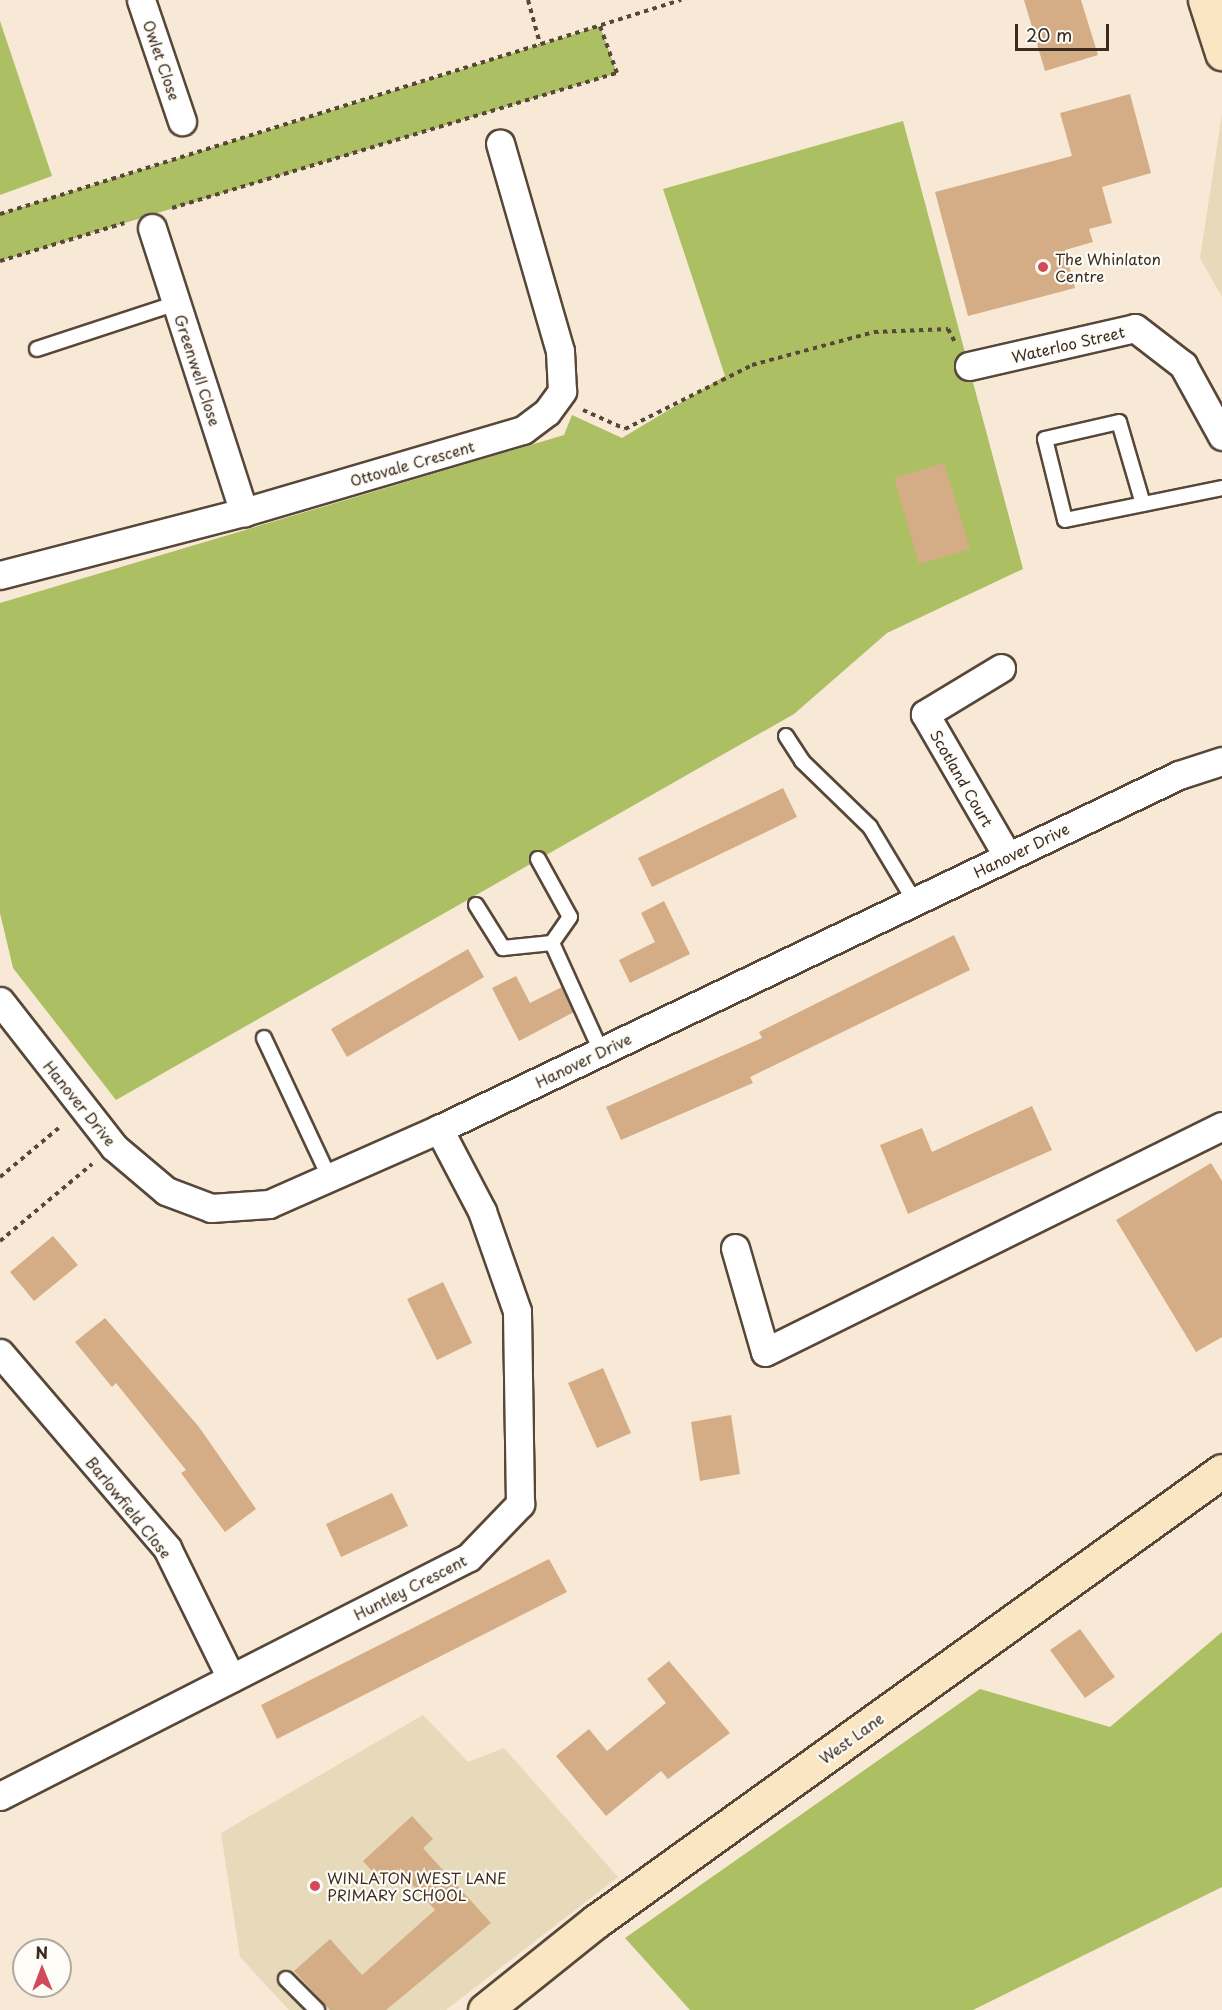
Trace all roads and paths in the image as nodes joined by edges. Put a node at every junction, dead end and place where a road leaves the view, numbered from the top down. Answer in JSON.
{"nodes":[{"id":1,"x":141,"y":0,"type":"edge"},
{"id":2,"x":528,"y":0,"type":"edge"},
{"id":3,"x":681,"y":0,"type":"edge"},
{"id":4,"x":1205,"y":0,"type":"edge"},
{"id":5,"x":600,"y":26,"type":"junction"},
{"id":6,"x":540,"y":44,"type":"junction"},
{"id":7,"x":1222,"y":53,"type":"edge"},
{"id":8,"x":182,"y":121,"type":"dead end"},
{"id":9,"x":500,"y":143,"type":"dead end"},
{"id":10,"x":0,"y":214,"type":"edge"},
{"id":11,"x":149,"y":220,"type":"junction"},
{"id":12,"x":0,"y":261,"type":"edge"},
{"id":13,"x":177,"y":303,"type":"junction"},
{"id":14,"x":38,"y":349,"type":"dead end"},
{"id":15,"x":969,"y":366,"type":"joint"},
{"id":16,"x":562,"y":391,"type":"junction"},
{"id":17,"x":1222,"y":436,"type":"edge"},
{"id":18,"x":1222,"y":488,"type":"edge"},
{"id":19,"x":1143,"y":504,"type":"junction"},
{"id":20,"x":244,"y":512,"type":"junction"},
{"id":21,"x":0,"y":574,"type":"edge"},
{"id":22,"x":1001,"y":668,"type":"dead end"},
{"id":23,"x":786,"y":736,"type":"dead end"},
{"id":24,"x":1222,"y":761,"type":"edge"},
{"id":25,"x":1008,"y":857,"type":"junction"},
{"id":26,"x":538,"y":860,"type":"dead end"},
{"id":27,"x":915,"y":902,"type":"junction"},
{"id":28,"x":476,"y":905,"type":"dead end"},
{"id":29,"x":552,"y":943,"type":"junction"},
{"id":30,"x":0,"y":1001,"type":"edge"},
{"id":31,"x":264,"y":1038,"type":"dead end"},
{"id":32,"x":601,"y":1051,"type":"junction"},
{"id":33,"x":82,"y":1108,"type":"junction"},
{"id":34,"x":1222,"y":1126,"type":"edge"},
{"id":35,"x":439,"y":1129,"type":"junction"},
{"id":36,"x":114,"y":1147,"type":"junction"},
{"id":37,"x":0,"y":1177,"type":"edge"},
{"id":38,"x":329,"y":1178,"type":"junction"},
{"id":39,"x":0,"y":1241,"type":"edge"},
{"id":40,"x":735,"y":1248,"type":"dead end"},
{"id":41,"x":0,"y":1353,"type":"edge"},
{"id":42,"x":1222,"y":1471,"type":"edge"},
{"id":43,"x":231,"y":1678,"type":"junction"},
{"id":44,"x":0,"y":1796,"type":"edge"},
{"id":45,"x":286,"y":1979,"type":"dead end"},
{"id":46,"x":317,"y":2010,"type":"edge"},
{"id":47,"x":485,"y":2010,"type":"edge"}],
"edges":[{"from":1,"to":8,"type":"street","name":"Owlet Close"},
{"from":2,"to":6,"type":"path"},
{"from":3,"to":5,"type":"path"},
{"from":4,"to":7,"type":"street"},
{"from":5,"to":6,"type":"path"},
{"from":5,"to":11,"type":"path"},
{"from":6,"to":10,"type":"path"},
{"from":9,"to":16,"type":"street"},
{"from":11,"to":12,"type":"path"},
{"from":11,"to":13,"type":"street","name":"Greenwell Close"},
{"from":13,"to":14,"type":"lane"},
{"from":13,"to":20,"type":"street","name":"Greenwell Close"},
{"from":15,"to":16,"type":"path"},
{"from":15,"to":17,"type":"street","name":"Waterloo Street"},
{"from":16,"to":20,"type":"street","name":"Ottovale Crescent"},
{"from":18,"to":19,"type":"lane"},
{"from":19,"to":19,"type":"lane"},
{"from":20,"to":21,"type":"street","name":"Ottovale Crescent"},
{"from":22,"to":25,"type":"street","name":"Scotland Court"},
{"from":23,"to":27,"type":"lane"},
{"from":24,"to":25,"type":"street","name":"Hanover Drive"},
{"from":25,"to":27,"type":"street","name":"Hanover Drive"},
{"from":26,"to":29,"type":"lane"},
{"from":27,"to":32,"type":"street","name":"Hanover Drive"},
{"from":28,"to":29,"type":"lane"},
{"from":29,"to":32,"type":"lane"},
{"from":30,"to":33,"type":"street","name":"Hanover Drive"},
{"from":31,"to":38,"type":"lane"},
{"from":32,"to":35,"type":"street","name":"Hanover Drive"},
{"from":33,"to":36,"type":"street","name":"Hanover Drive"},
{"from":33,"to":37,"type":"path"},
{"from":34,"to":40,"type":"street"},
{"from":35,"to":38,"type":"street","name":"Hanover Drive"},
{"from":35,"to":43,"type":"street","name":"Huntley Crescent"},
{"from":36,"to":38,"type":"street","name":"Hanover Drive"},
{"from":36,"to":39,"type":"path"},
{"from":41,"to":43,"type":"street","name":"Barlowfield Close"},
{"from":42,"to":47,"type":"street","name":"West Lane"},
{"from":43,"to":44,"type":"street","name":"Huntley Crescent"},
{"from":45,"to":46,"type":"lane"}]}
